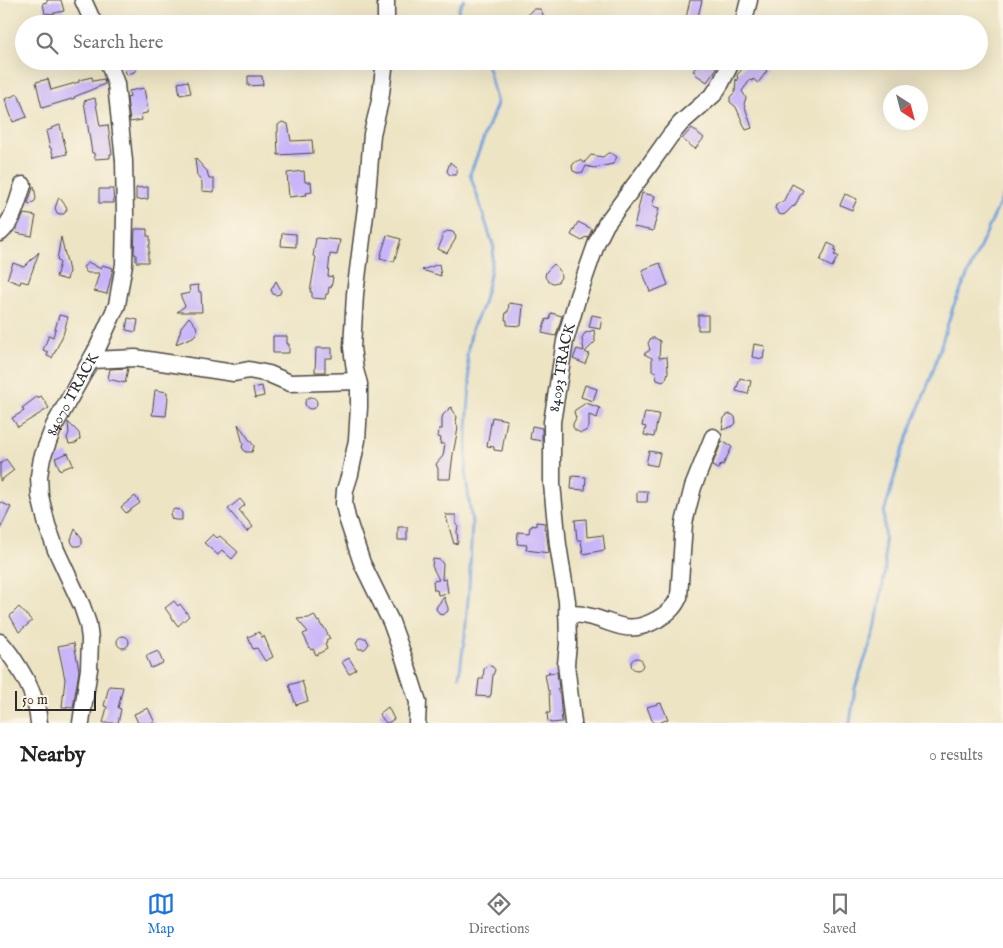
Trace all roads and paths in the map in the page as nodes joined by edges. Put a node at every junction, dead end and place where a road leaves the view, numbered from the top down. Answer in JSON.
{"nodes":[{"id":1,"x":83,"y":0,"type":"edge"},
{"id":2,"x":386,"y":0,"type":"edge"},
{"id":3,"x":749,"y":0,"type":"edge"},
{"id":4,"x":90,"y":15,"type":"edge"},
{"id":5,"x":386,"y":15,"type":"edge"},
{"id":6,"x":745,"y":15,"type":"edge"},
{"id":7,"x":111,"y":70,"type":"edge"},
{"id":8,"x":384,"y":70,"type":"edge"},
{"id":9,"x":728,"y":70,"type":"edge"},
{"id":10,"x":23,"y":185,"type":"dead end"},
{"id":11,"x":0,"y":233,"type":"edge"},
{"id":12,"x":92,"y":360,"type":"junction"},
{"id":13,"x":358,"y":382,"type":"junction"},
{"id":14,"x":713,"y":437,"type":"dead end"},
{"id":15,"x":567,"y":614,"type":"junction"},
{"id":16,"x":0,"y":642,"type":"edge"},
{"id":17,"x":39,"y":723,"type":"edge"},
{"id":18,"x":81,"y":723,"type":"edge"},
{"id":19,"x":417,"y":723,"type":"edge"},
{"id":20,"x":573,"y":723,"type":"edge"}],
"edges":[{"from":1,"to":4,"type":"street"},
{"from":2,"to":5,"type":"street"},
{"from":3,"to":6,"type":"street"},
{"from":7,"to":12,"type":"street","name":"84070 TRACK"},
{"from":8,"to":13,"type":"street"},
{"from":9,"to":15,"type":"street","name":"84093 TRACK"},
{"from":10,"to":11,"type":"street"},
{"from":12,"to":13,"type":"street"},
{"from":12,"to":18,"type":"street","name":"84070 TRACK"},
{"from":13,"to":19,"type":"street"},
{"from":14,"to":15,"type":"street"},
{"from":15,"to":20,"type":"street","name":"84093 TRACK"},
{"from":16,"to":17,"type":"street"}]}
